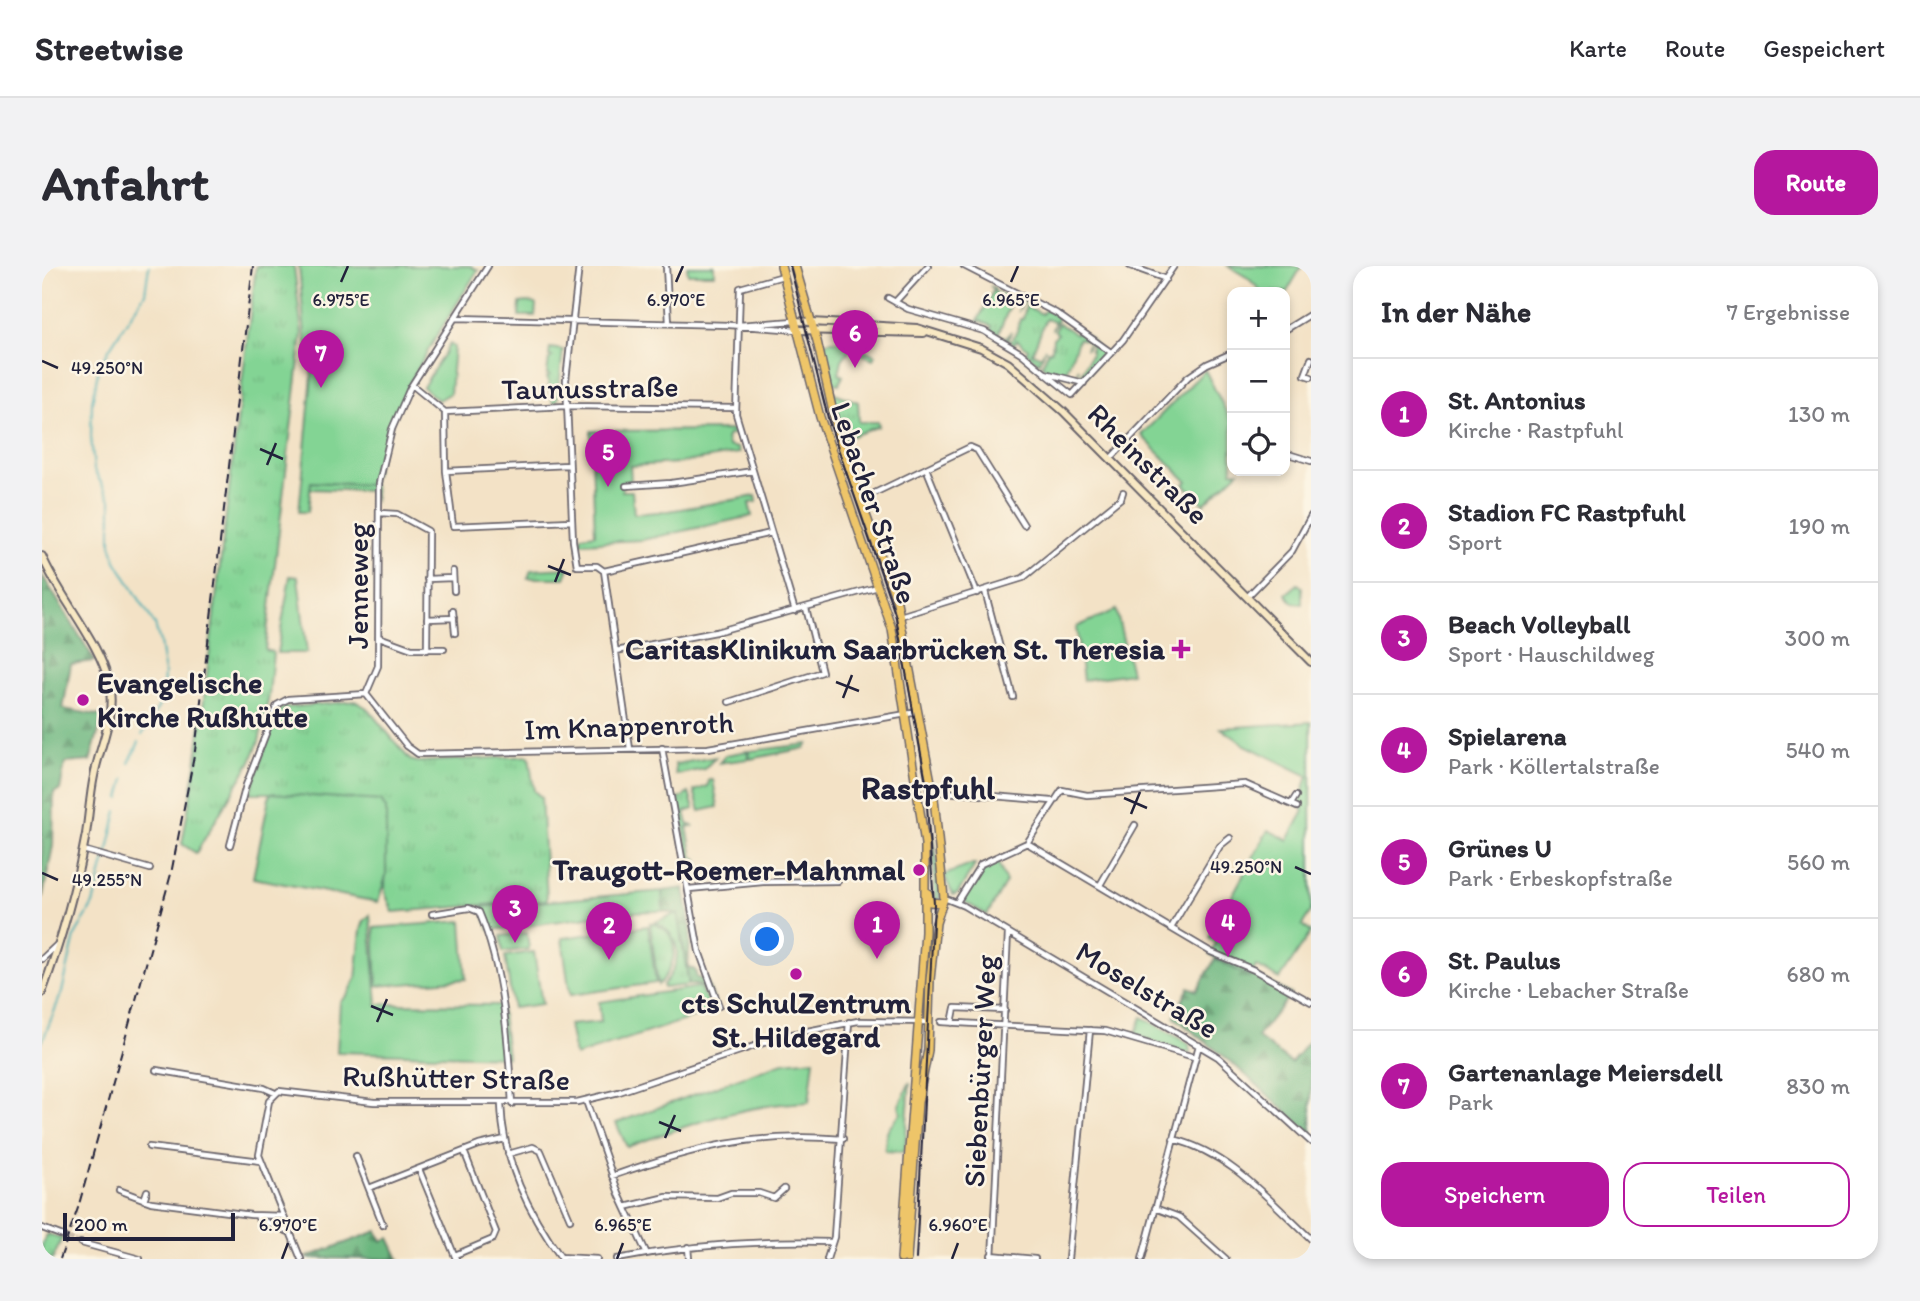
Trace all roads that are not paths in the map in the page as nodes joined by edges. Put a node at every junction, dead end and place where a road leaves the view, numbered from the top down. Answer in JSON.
{"nodes":[{"id":1,"x":488,"y":266,"type":"edge"},
{"id":2,"x":579,"y":266,"type":"edge"},
{"id":3,"x":666,"y":266,"type":"edge"},
{"id":4,"x":781,"y":266,"type":"edge"},
{"id":5,"x":795,"y":266,"type":"edge"},
{"id":6,"x":928,"y":266,"type":"edge"},
{"id":7,"x":964,"y":266,"type":"edge"},
{"id":8,"x":1130,"y":266,"type":"edge"},
{"id":9,"x":1174,"y":266,"type":"edge"},
{"id":10,"x":783,"y":275,"type":"junction"},
{"id":11,"x":1166,"y":279,"type":"junction"},
{"id":12,"x":888,"y":298,"type":"dead end"},
{"id":13,"x":895,"y":302,"type":"junction"},
{"id":14,"x":1311,"y":314,"type":"edge"},
{"id":15,"x":455,"y":318,"type":"junction"},
{"id":16,"x":572,"y":321,"type":"junction"},
{"id":17,"x":669,"y":323,"type":"junction"},
{"id":18,"x":738,"y":325,"type":"junction"},
{"id":19,"x":795,"y":326,"type":"junction"},
{"id":20,"x":811,"y":327,"type":"junction"},
{"id":21,"x":1290,"y":327,"type":"edge"},
{"id":22,"x":1112,"y":353,"type":"junction"},
{"id":23,"x":1227,"y":356,"type":"edge"},
{"id":24,"x":1311,"y":359,"type":"edge"},
{"id":25,"x":1045,"y":373,"type":"junction"},
{"id":26,"x":1308,"y":376,"type":"edge"},
{"id":27,"x":1084,"y":383,"type":"junction"},
{"id":28,"x":412,"y":385,"type":"junction"},
{"id":29,"x":566,"y":406,"type":"junction"},
{"id":30,"x":735,"y":408,"type":"junction"},
{"id":31,"x":445,"y":412,"type":"junction"},
{"id":32,"x":822,"y":425,"type":"junction"},
{"id":33,"x":839,"y":439,"type":"junction"},
{"id":34,"x":1290,"y":455,"type":"edge"},
{"id":35,"x":1111,"y":458,"type":"junction"},
{"id":36,"x":1311,"y":461,"type":"edge"},
{"id":37,"x":568,"y":465,"type":"junction"},
{"id":38,"x":926,"y":468,"type":"junction"},
{"id":39,"x":446,"y":471,"type":"junction"},
{"id":40,"x":752,"y":471,"type":"junction"},
{"id":41,"x":626,"y":486,"type":"dead end"},
{"id":42,"x":1123,"y":492,"type":"dead end"},
{"id":43,"x":860,"y":501,"type":"junction"},
{"id":44,"x":380,"y":513,"type":"junction"},
{"id":45,"x":1311,"y":516,"type":"edge"},
{"id":46,"x":571,"y":522,"type":"junction"},
{"id":47,"x":1024,"y":525,"type":"dead end"},
{"id":48,"x":771,"y":533,"type":"junction"},
{"id":49,"x":42,"y":556,"type":"edge"},
{"id":50,"x":602,"y":570,"type":"junction"},
{"id":51,"x":453,"y":571,"type":"dead end"},
{"id":52,"x":453,"y":578,"type":"junction"},
{"id":53,"x":427,"y":579,"type":"junction"},
{"id":54,"x":879,"y":587,"type":"junction"},
{"id":55,"x":454,"y":590,"type":"dead end"},
{"id":56,"x":985,"y":591,"type":"junction"},
{"id":57,"x":977,"y":593,"type":"junction"},
{"id":58,"x":1247,"y":597,"type":"junction"},
{"id":59,"x":806,"y":608,"type":"junction"},
{"id":60,"x":453,"y":611,"type":"dead end"},
{"id":61,"x":794,"y":611,"type":"junction"},
{"id":62,"x":900,"y":616,"type":"junction"},
{"id":63,"x":454,"y":618,"type":"junction"},
{"id":64,"x":427,"y":619,"type":"junction"},
{"id":65,"x":455,"y":633,"type":"dead end"},
{"id":66,"x":379,"y":637,"type":"junction"},
{"id":67,"x":444,"y":649,"type":"dead end"},
{"id":68,"x":426,"y":650,"type":"junction"},
{"id":69,"x":616,"y":651,"type":"junction"},
{"id":70,"x":1311,"y":662,"type":"edge"},
{"id":71,"x":366,"y":694,"type":"junction"},
{"id":72,"x":1013,"y":697,"type":"dead end"},
{"id":73,"x":729,"y":702,"type":"dead end"},
{"id":74,"x":918,"y":712,"type":"junction"},
{"id":75,"x":907,"y":715,"type":"junction"},
{"id":76,"x":662,"y":748,"type":"junction"},
{"id":77,"x":630,"y":749,"type":"junction"},
{"id":78,"x":933,"y":791,"type":"junction"},
{"id":79,"x":1296,"y":796,"type":"dead end"},
{"id":80,"x":1052,"y":801,"type":"junction"},
{"id":81,"x":1135,"y":824,"type":"dead end"},
{"id":82,"x":1230,"y":838,"type":"dead end"},
{"id":83,"x":1027,"y":843,"type":"junction"},
{"id":84,"x":230,"y":845,"type":"dead end"},
{"id":85,"x":83,"y":850,"type":"junction"},
{"id":86,"x":150,"y":869,"type":"dead end"},
{"id":87,"x":838,"y":881,"type":"dead end"},
{"id":88,"x":927,"y":885,"type":"junction"},
{"id":89,"x":1100,"y":885,"type":"junction"},
{"id":90,"x":688,"y":889,"type":"junction"},
{"id":91,"x":943,"y":900,"type":"junction"},
{"id":92,"x":957,"y":902,"type":"junction"},
{"id":93,"x":432,"y":914,"type":"dead end"},
{"id":94,"x":1171,"y":928,"type":"junction"},
{"id":95,"x":1009,"y":932,"type":"junction"},
{"id":96,"x":60,"y":943,"type":"junction"},
{"id":97,"x":42,"y":959,"type":"edge"},
{"id":98,"x":42,"y":993,"type":"edge"},
{"id":99,"x":1311,"y":1002,"type":"edge"},
{"id":100,"x":719,"y":1006,"type":"dead end"},
{"id":101,"x":1005,"y":1010,"type":"junction"},
{"id":102,"x":917,"y":1021,"type":"junction"},
{"id":103,"x":849,"y":1022,"type":"junction"},
{"id":104,"x":929,"y":1022,"type":"junction"},
{"id":105,"x":941,"y":1022,"type":"dead end"},
{"id":106,"x":952,"y":1023,"type":"junction"},
{"id":107,"x":1004,"y":1025,"type":"junction"},
{"id":108,"x":1090,"y":1030,"type":"junction"},
{"id":109,"x":1199,"y":1045,"type":"junction"},
{"id":110,"x":1194,"y":1057,"type":"junction"},
{"id":111,"x":915,"y":1060,"type":"junction"},
{"id":112,"x":156,"y":1070,"type":"dead end"},
{"id":113,"x":922,"y":1085,"type":"junction"},
{"id":114,"x":275,"y":1093,"type":"junction"},
{"id":115,"x":586,"y":1101,"type":"junction"},
{"id":116,"x":501,"y":1104,"type":"junction"},
{"id":117,"x":512,"y":1104,"type":"junction"},
{"id":118,"x":505,"y":1139,"type":"junction"},
{"id":119,"x":843,"y":1139,"type":"junction"},
{"id":120,"x":1173,"y":1139,"type":"junction"},
{"id":121,"x":1311,"y":1142,"type":"edge"},
{"id":122,"x":149,"y":1147,"type":"dead end"},
{"id":123,"x":464,"y":1151,"type":"junction"},
{"id":124,"x":508,"y":1154,"type":"junction"},
{"id":125,"x":356,"y":1156,"type":"dead end"},
{"id":126,"x":261,"y":1161,"type":"junction"},
{"id":127,"x":419,"y":1169,"type":"junction"},
{"id":128,"x":612,"y":1176,"type":"junction"},
{"id":129,"x":369,"y":1188,"type":"junction"},
{"id":130,"x":784,"y":1189,"type":"dead end"},
{"id":131,"x":119,"y":1190,"type":"dead end"},
{"id":132,"x":147,"y":1191,"type":"dead end"},
{"id":133,"x":144,"y":1200,"type":"junction"},
{"id":134,"x":625,"y":1208,"type":"junction"},
{"id":135,"x":1155,"y":1208,"type":"junction"},
{"id":136,"x":251,"y":1215,"type":"junction"},
{"id":137,"x":284,"y":1216,"type":"junction"},
{"id":138,"x":570,"y":1219,"type":"dead end"},
{"id":139,"x":383,"y":1225,"type":"dead end"},
{"id":140,"x":42,"y":1228,"type":"edge"},
{"id":141,"x":291,"y":1233,"type":"junction"},
{"id":142,"x":63,"y":1236,"type":"tunnel mouth"},
{"id":143,"x":1311,"y":1239,"type":"edge"},
{"id":144,"x":832,"y":1242,"type":"junction"},
{"id":145,"x":81,"y":1243,"type":"tunnel mouth"},
{"id":146,"x":688,"y":1247,"type":"junction"},
{"id":147,"x":646,"y":1252,"type":"junction"},
{"id":148,"x":117,"y":1257,"type":"edge"},
{"id":149,"x":456,"y":1257,"type":"edge"},
{"id":150,"x":991,"y":1257,"type":"edge"},
{"id":151,"x":561,"y":1258,"type":"edge"},
{"id":152,"x":140,"y":1259,"type":"edge"},
{"id":153,"x":302,"y":1259,"type":"edge"},
{"id":154,"x":597,"y":1259,"type":"edge"},
{"id":155,"x":617,"y":1259,"type":"edge"},
{"id":156,"x":689,"y":1259,"type":"edge"},
{"id":157,"x":827,"y":1259,"type":"edge"},
{"id":158,"x":901,"y":1259,"type":"edge"},
{"id":159,"x":907,"y":1259,"type":"edge"},
{"id":160,"x":1035,"y":1259,"type":"edge"},
{"id":161,"x":1068,"y":1259,"type":"edge"},
{"id":162,"x":1142,"y":1259,"type":"edge"},
{"id":163,"x":1226,"y":1259,"type":"edge"}],
"edges":[{"from":1,"to":15,"type":"street","name":"Jenneweg"},
{"from":2,"to":16,"type":"street"},
{"from":3,"to":17,"type":"street"},
{"from":4,"to":10,"type":"main road","name":"Lebacher Straße"},
{"from":5,"to":20,"type":"main road","name":"Lebacher Straße"},
{"from":6,"to":13,"type":"street"},
{"from":7,"to":22,"type":"street"},
{"from":8,"to":11,"type":"street"},
{"from":9,"to":11,"type":"street"},
{"from":10,"to":18,"type":"street"},
{"from":10,"to":19,"type":"main road","name":"Lebacher Straße"},
{"from":11,"to":22,"type":"street"},
{"from":12,"to":13,"type":"street"},
{"from":13,"to":25,"type":"street"},
{"from":14,"to":21,"type":"street"},
{"from":15,"to":16,"type":"street","name":"Rheinstraße"},
{"from":15,"to":28,"type":"street","name":"Jenneweg"},
{"from":16,"to":17,"type":"street","name":"Rheinstraße"},
{"from":16,"to":29,"type":"street"},
{"from":17,"to":18,"type":"street","name":"Rheinstraße"},
{"from":18,"to":19,"type":"street","name":"Rheinstraße"},
{"from":18,"to":19,"type":"street","name":"Rheinstraße"},
{"from":18,"to":30,"type":"street"},
{"from":19,"to":20,"type":"street","name":"Rheinstraße"},
{"from":19,"to":32,"type":"main road","name":"Lebacher Straße"},
{"from":20,"to":33,"type":"main road","name":"Lebacher Straße"},
{"from":20,"to":35,"type":"street","name":"Rheinstraße"},
{"from":22,"to":27,"type":"street"},
{"from":23,"to":35,"type":"street"},
{"from":24,"to":26,"type":"street"},
{"from":25,"to":27,"type":"street"},
{"from":25,"to":27,"type":"street"},
{"from":28,"to":31,"type":"street"},
{"from":28,"to":44,"type":"street","name":"Jenneweg"},
{"from":29,"to":30,"type":"street","name":"Taunusstraße"},
{"from":29,"to":31,"type":"street","name":"Taunusstraße"},
{"from":29,"to":37,"type":"street"},
{"from":30,"to":40,"type":"street"},
{"from":31,"to":39,"type":"street"},
{"from":32,"to":33,"type":"main road"},
{"from":32,"to":54,"type":"main road","name":"Lebacher Straße"},
{"from":33,"to":43,"type":"main road","name":"Lebacher Straße"},
{"from":34,"to":36,"type":"street"},
{"from":35,"to":58,"type":"street","name":"Rheinstraße"},
{"from":37,"to":39,"type":"street"},
{"from":37,"to":46,"type":"street"},
{"from":38,"to":43,"type":"street"},
{"from":38,"to":47,"type":"street"},
{"from":38,"to":57,"type":"street"},
{"from":39,"to":46,"type":"street"},
{"from":40,"to":41,"type":"street"},
{"from":40,"to":48,"type":"street"},
{"from":42,"to":56,"type":"street"},
{"from":43,"to":62,"type":"main road","name":"Lebacher Straße"},
{"from":44,"to":53,"type":"street"},
{"from":44,"to":66,"type":"street","name":"Jenneweg"},
{"from":45,"to":58,"type":"street"},
{"from":46,"to":50,"type":"street"},
{"from":48,"to":50,"type":"street"},
{"from":48,"to":61,"type":"street"},
{"from":49,"to":85,"type":"street"},
{"from":50,"to":69,"type":"street"},
{"from":51,"to":52,"type":"street"},
{"from":52,"to":53,"type":"street"},
{"from":52,"to":55,"type":"street"},
{"from":53,"to":64,"type":"street"},
{"from":54,"to":59,"type":"street"},
{"from":54,"to":75,"type":"main road","name":"Lebacher Straße"},
{"from":56,"to":57,"type":"street"},
{"from":56,"to":72,"type":"street"},
{"from":57,"to":62,"type":"street"},
{"from":58,"to":70,"type":"street","name":"Rheinstraße"},
{"from":59,"to":61,"type":"street"},
{"from":59,"to":73,"type":"street"},
{"from":60,"to":63,"type":"street"},
{"from":61,"to":69,"type":"street"},
{"from":62,"to":74,"type":"main road","name":"Lebacher Straße"},
{"from":63,"to":64,"type":"street"},
{"from":63,"to":65,"type":"street"},
{"from":64,"to":68,"type":"street"},
{"from":66,"to":68,"type":"street"},
{"from":66,"to":71,"type":"street","name":"Jenneweg"},
{"from":67,"to":68,"type":"street"},
{"from":69,"to":77,"type":"street"},
{"from":71,"to":77,"type":"street","name":"Im Knappenroth"},
{"from":71,"to":84,"type":"street"},
{"from":74,"to":75,"type":"street","name":"Im Knappenroth"},
{"from":74,"to":78,"type":"main road"},
{"from":75,"to":76,"type":"street","name":"Im Knappenroth"},
{"from":75,"to":88,"type":"main road"},
{"from":76,"to":77,"type":"street","name":"Im Knappenroth"},
{"from":76,"to":90,"type":"street"},
{"from":78,"to":80,"type":"street"},
{"from":78,"to":91,"type":"main road"},
{"from":79,"to":80,"type":"street"},
{"from":80,"to":83,"type":"street"},
{"from":81,"to":89,"type":"street"},
{"from":82,"to":94,"type":"street"},
{"from":83,"to":89,"type":"street"},
{"from":83,"to":92,"type":"street"},
{"from":85,"to":86,"type":"street"},
{"from":85,"to":96,"type":"street"},
{"from":87,"to":90,"type":"street"},
{"from":88,"to":91,"type":"main road"},
{"from":88,"to":102,"type":"main road"},
{"from":89,"to":94,"type":"street"},
{"from":90,"to":100,"type":"street"},
{"from":91,"to":92,"type":"street","name":"Moselstraße"},
{"from":91,"to":104,"type":"main road"},
{"from":92,"to":95,"type":"street","name":"Moselstraße"},
{"from":93,"to":117,"type":"street"},
{"from":94,"to":99,"type":"street"},
{"from":95,"to":101,"type":"street","name":"Siebenbürger Weg"},
{"from":95,"to":109,"type":"street","name":"Moselstraße"},
{"from":96,"to":97,"type":"street"},
{"from":96,"to":98,"type":"street"},
{"from":101,"to":106,"type":"street"},
{"from":101,"to":107,"type":"street","name":"Siebenbürger Weg"},
{"from":102,"to":103,"type":"street","name":"Rußhütter Straße"},
{"from":102,"to":104,"type":"street","name":"Rußhütter Straße"},
{"from":102,"to":111,"type":"main road"},
{"from":103,"to":115,"type":"street","name":"Rußhütter Straße"},
{"from":103,"to":119,"type":"street"},
{"from":104,"to":113,"type":"main road"},
{"from":105,"to":106,"type":"street"},
{"from":106,"to":107,"type":"street"},
{"from":107,"to":108,"type":"street"},
{"from":107,"to":150,"type":"street","name":"Siebenbürger Weg"},
{"from":108,"to":110,"type":"street"},
{"from":108,"to":161,"type":"street"},
{"from":109,"to":110,"type":"street"},
{"from":109,"to":121,"type":"street","name":"Moselstraße"},
{"from":110,"to":120,"type":"street"},
{"from":111,"to":113,"type":"main road"},
{"from":111,"to":158,"type":"main road"},
{"from":112,"to":114,"type":"street","name":"Rußhütter Straße"},
{"from":113,"to":159,"type":"main road"},
{"from":114,"to":116,"type":"street","name":"Rußhütter Straße"},
{"from":114,"to":126,"type":"street"},
{"from":115,"to":117,"type":"street","name":"Rußhütter Straße"},
{"from":115,"to":128,"type":"street"},
{"from":116,"to":117,"type":"street","name":"Rußhütter Straße"},
{"from":116,"to":118,"type":"street"},
{"from":118,"to":123,"type":"street"},
{"from":118,"to":124,"type":"street"},
{"from":119,"to":128,"type":"street"},
{"from":119,"to":144,"type":"street"},
{"from":120,"to":135,"type":"street"},
{"from":120,"to":143,"type":"street"},
{"from":122,"to":126,"type":"street"},
{"from":123,"to":127,"type":"street"},
{"from":123,"to":149,"type":"street"},
{"from":124,"to":138,"type":"street"},
{"from":124,"to":151,"type":"street"},
{"from":125,"to":129,"type":"street"},
{"from":126,"to":137,"type":"street"},
{"from":127,"to":129,"type":"street"},
{"from":127,"to":149,"type":"street"},
{"from":128,"to":134,"type":"street"},
{"from":129,"to":139,"type":"street"},
{"from":130,"to":134,"type":"street"},
{"from":131,"to":133,"type":"street"},
{"from":132,"to":133,"type":"street"},
{"from":133,"to":136,"type":"street"},
{"from":134,"to":147,"type":"street"},
{"from":135,"to":162,"type":"street"},
{"from":135,"to":163,"type":"street"},
{"from":136,"to":137,"type":"street"},
{"from":136,"to":141,"type":"street"},
{"from":137,"to":141,"type":"street"},
{"from":140,"to":142,"type":"street"},
{"from":141,"to":153,"type":"street"},
{"from":144,"to":146,"type":"street"},
{"from":144,"to":157,"type":"street"},
{"from":145,"to":148,"type":"street"},
{"from":146,"to":147,"type":"street"},
{"from":146,"to":156,"type":"street"},
{"from":147,"to":155,"type":"street"},
{"from":148,"to":152,"type":"street"},
{"from":150,"to":160,"type":"street"},
{"from":151,"to":154,"type":"street"}]}
